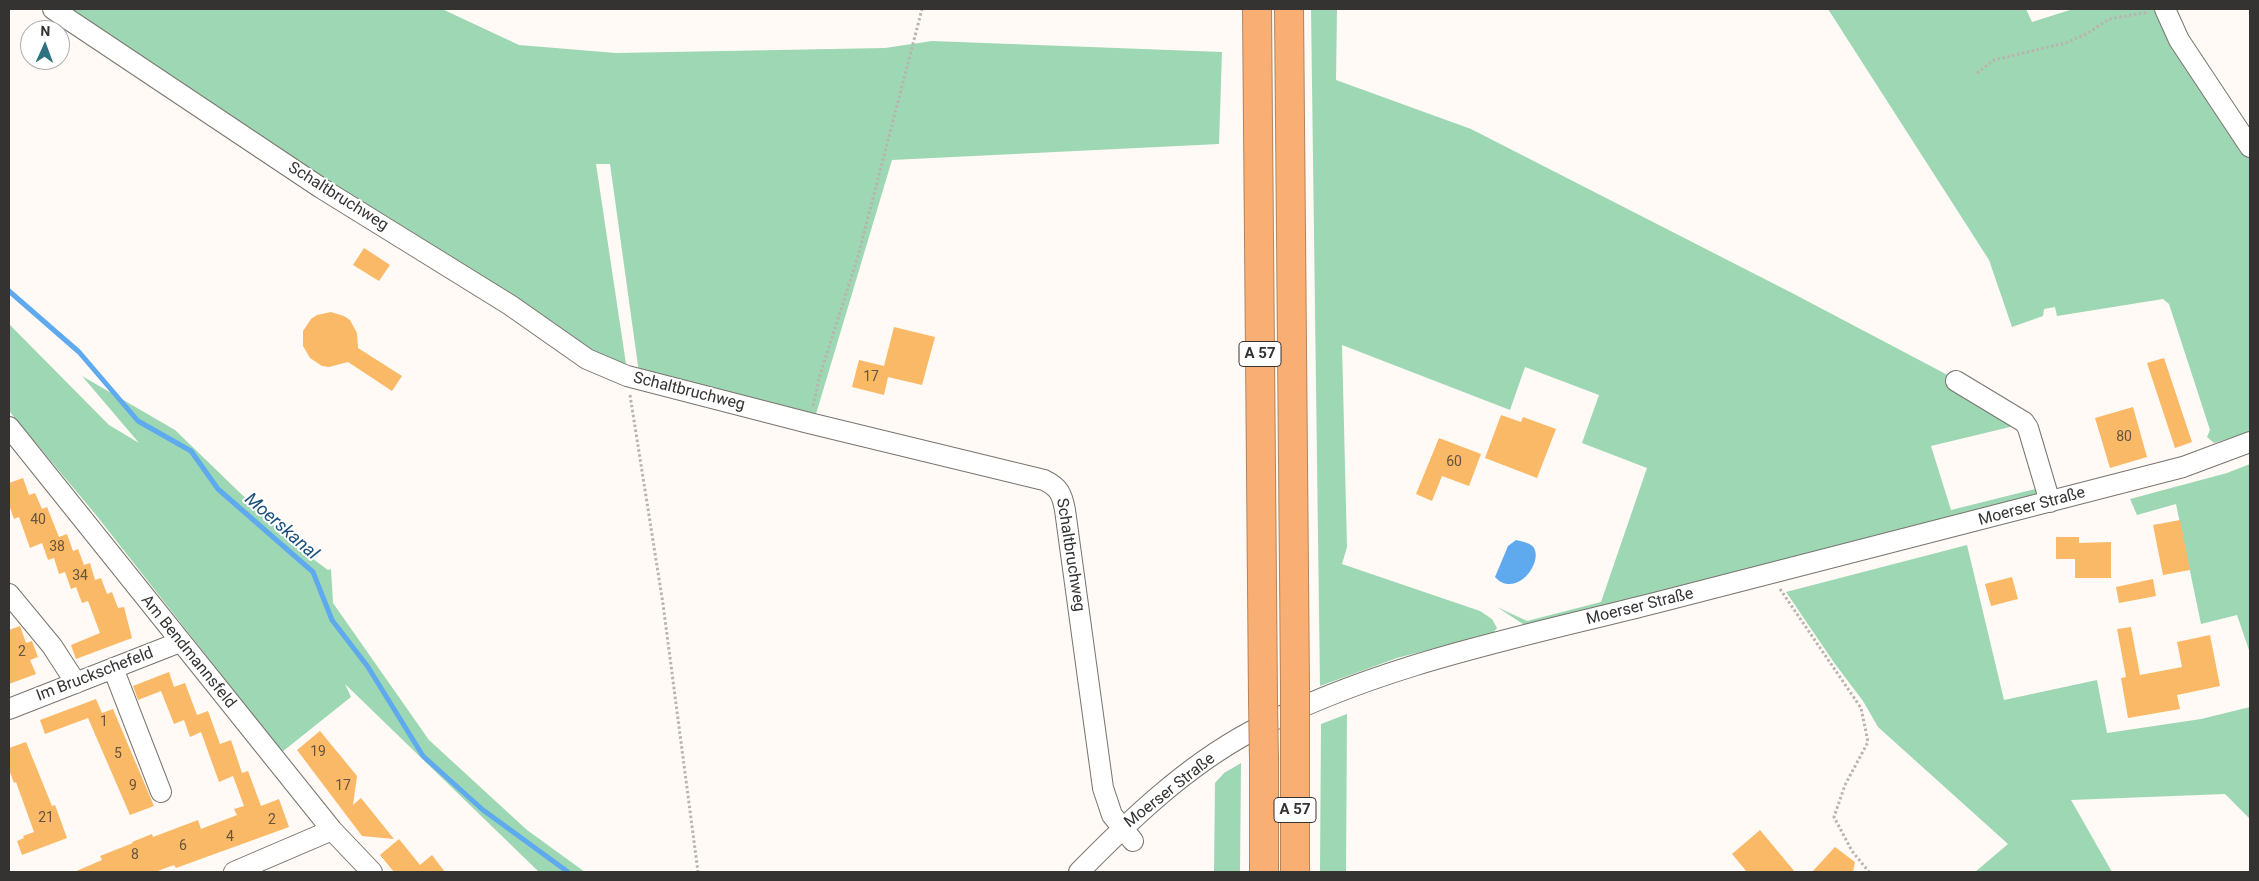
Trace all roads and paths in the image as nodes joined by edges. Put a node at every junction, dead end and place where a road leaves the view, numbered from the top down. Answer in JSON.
{"nodes":[{"id":1,"x":52,"y":9,"type":"edge"},
{"id":2,"x":922,"y":9,"type":"edge"},
{"id":3,"x":1257,"y":9,"type":"edge"},
{"id":4,"x":1290,"y":9,"type":"edge"},
{"id":5,"x":2165,"y":9,"type":"edge"},
{"id":6,"x":1977,"y":73,"type":"dead end"},
{"id":7,"x":2250,"y":147,"type":"edge"},
{"id":8,"x":627,"y":376,"type":"junction"},
{"id":9,"x":1956,"y":381,"type":"dead end"},
{"id":10,"x":809,"y":423,"type":"junction"},
{"id":11,"x":9,"y":427,"type":"edge"},
{"id":12,"x":2250,"y":442,"type":"edge"},
{"id":13,"x":2050,"y":502,"type":"junction"},
{"id":14,"x":1788,"y":585,"type":"dead end"},
{"id":15,"x":9,"y":594,"type":"edge"},
{"id":16,"x":180,"y":642,"type":"junction"},
{"id":17,"x":113,"y":668,"type":"junction"},
{"id":18,"x":76,"y":683,"type":"junction"},
{"id":19,"x":9,"y":708,"type":"edge"},
{"id":20,"x":161,"y":792,"type":"dead end"},
{"id":21,"x":332,"y":830,"type":"junction"},
{"id":22,"x":1127,"y":834,"type":"junction"},
{"id":23,"x":234,"y":872,"type":"edge"},
{"id":24,"x":372,"y":872,"type":"edge"},
{"id":25,"x":698,"y":872,"type":"edge"},
{"id":26,"x":1079,"y":872,"type":"edge"},
{"id":27,"x":1264,"y":872,"type":"edge"},
{"id":28,"x":1295,"y":872,"type":"edge"},
{"id":29,"x":1869,"y":872,"type":"edge"}],
"edges":[{"from":1,"to":8,"type":"street","name":"Schaltbruchweg"},
{"from":2,"to":10,"type":"path"},
{"from":3,"to":27,"type":"highway","number":"A 57","bridge":true},
{"from":4,"to":28,"type":"highway","number":"A 57","bridge":true},
{"from":5,"to":6,"type":"path"},
{"from":5,"to":7,"type":"street"},
{"from":8,"to":10,"type":"street","name":"Schaltbruchweg"},
{"from":8,"to":25,"type":"path"},
{"from":9,"to":13,"type":"street"},
{"from":10,"to":22,"type":"street","name":"Schaltbruchweg"},
{"from":11,"to":16,"type":"street","name":"Am Bendmannsfeld"},
{"from":12,"to":13,"type":"street","name":"Moerser Straße"},
{"from":13,"to":22,"type":"street","name":"Moerser Straße"},
{"from":14,"to":29,"type":"path"},
{"from":15,"to":18,"type":"street"},
{"from":16,"to":17,"type":"street","name":"Im Bruckschefeld"},
{"from":16,"to":21,"type":"street","name":"Am Bendmannsfeld"},
{"from":17,"to":18,"type":"street","name":"Im Bruckschefeld"},
{"from":17,"to":20,"type":"street"},
{"from":18,"to":19,"type":"street","name":"Im Bruckschefeld"},
{"from":21,"to":23,"type":"street"},
{"from":21,"to":24,"type":"street","name":"Am Bendmannsfeld"},
{"from":22,"to":26,"type":"street","name":"Moerser Straße"}]}
